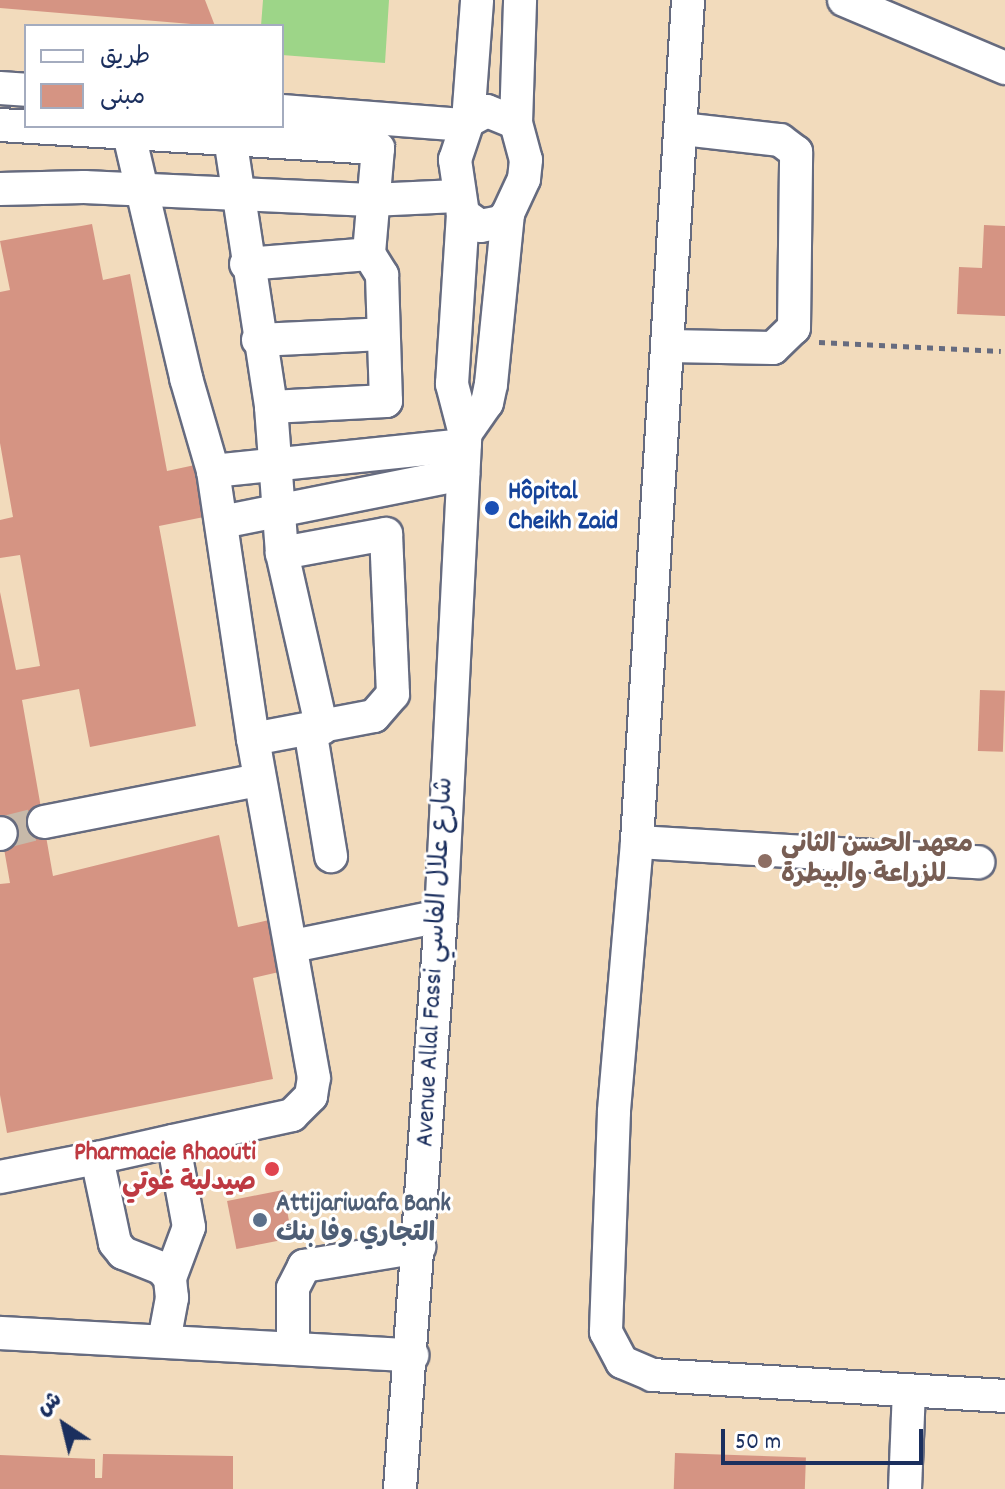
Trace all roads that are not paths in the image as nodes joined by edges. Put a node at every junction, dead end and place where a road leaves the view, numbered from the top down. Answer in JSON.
{"nodes":[{"id":1,"x":477,"y":0,"type":"edge"},
{"id":2,"x":520,"y":0,"type":"edge"},
{"id":3,"x":688,"y":0,"type":"edge"},
{"id":4,"x":844,"y":0,"type":"edge"},
{"id":5,"x":1005,"y":68,"type":"edge"},
{"id":6,"x":0,"y":88,"type":"edge"},
{"id":7,"x":24,"y":90,"type":"edge"},
{"id":8,"x":284,"y":111,"type":"edge"},
{"id":9,"x":466,"y":123,"type":"junction"},
{"id":10,"x":516,"y":123,"type":"junction"},
{"id":11,"x":0,"y":125,"type":"edge"},
{"id":12,"x":24,"y":126,"type":"edge"},
{"id":13,"x":77,"y":128,"type":"edge"},
{"id":14,"x":682,"y":129,"type":"junction"},
{"id":15,"x":128,"y":130,"type":"junction"},
{"id":16,"x":230,"y":138,"type":"junction"},
{"id":17,"x":0,"y":189,"type":"edge"},
{"id":18,"x":142,"y":191,"type":"junction"},
{"id":19,"x":236,"y":195,"type":"junction"},
{"id":20,"x":371,"y":200,"type":"junction"},
{"id":21,"x":460,"y":205,"type":"junction"},
{"id":22,"x":508,"y":214,"type":"junction"},
{"id":23,"x":369,"y":254,"type":"junction"},
{"id":24,"x":246,"y":264,"type":"junction"},
{"id":25,"x":383,"y":334,"type":"junction"},
{"id":26,"x":258,"y":340,"type":"junction"},
{"id":27,"x":669,"y":346,"type":"junction"},
{"id":28,"x":271,"y":407,"type":"junction"},
{"id":29,"x":464,"y":451,"type":"junction"},
{"id":30,"x":274,"y":465,"type":"junction"},
{"id":31,"x":213,"y":471,"type":"junction"},
{"id":32,"x":278,"y":512,"type":"junction"},
{"id":33,"x":222,"y":522,"type":"junction"},
{"id":34,"x":282,"y":553,"type":"junction"},
{"id":35,"x":316,"y":729,"type":"junction"},
{"id":36,"x":253,"y":739,"type":"junction"},
{"id":37,"x":259,"y":780,"type":"junction"},
{"id":38,"x":44,"y":822,"type":"tunnel mouth"},
{"id":39,"x":637,"y":842,"type":"junction"},
{"id":40,"x":331,"y":856,"type":"dead end"},
{"id":41,"x":978,"y":862,"type":"dead end"},
{"id":42,"x":441,"y":916,"type":"junction"},
{"id":43,"x":293,"y":946,"type":"junction"},
{"id":44,"x":173,"y":1141,"type":"junction"},
{"id":45,"x":97,"y":1158,"type":"junction"},
{"id":46,"x":0,"y":1177,"type":"edge"},
{"id":47,"x":419,"y":1247,"type":"junction"},
{"id":48,"x":170,"y":1278,"type":"junction"},
{"id":49,"x":0,"y":1333,"type":"edge"},
{"id":50,"x":164,"y":1341,"type":"junction"},
{"id":51,"x":293,"y":1348,"type":"junction"},
{"id":52,"x":412,"y":1355,"type":"junction"},
{"id":53,"x":909,"y":1391,"type":"junction"},
{"id":54,"x":1005,"y":1396,"type":"edge"},
{"id":55,"x":400,"y":1489,"type":"edge"},
{"id":56,"x":905,"y":1489,"type":"edge"}],
"edges":[{"from":1,"to":9,"type":"street"},
{"from":2,"to":10,"type":"street"},
{"from":3,"to":14,"type":"street"},
{"from":4,"to":5,"type":"street"},
{"from":6,"to":7,"type":"street"},
{"from":8,"to":9,"type":"street"},
{"from":9,"to":10,"type":"street"},
{"from":9,"to":21,"type":"street"},
{"from":10,"to":22,"type":"street"},
{"from":11,"to":12,"type":"street"},
{"from":13,"to":15,"type":"street"},
{"from":14,"to":27,"type":"street"},
{"from":14,"to":27,"type":"street"},
{"from":15,"to":16,"type":"street"},
{"from":15,"to":18,"type":"street"},
{"from":16,"to":19,"type":"street"},
{"from":16,"to":20,"type":"street"},
{"from":17,"to":18,"type":"street"},
{"from":18,"to":19,"type":"street"},
{"from":18,"to":31,"type":"street"},
{"from":19,"to":20,"type":"street"},
{"from":19,"to":24,"type":"street"},
{"from":20,"to":21,"type":"street"},
{"from":20,"to":23,"type":"street"},
{"from":21,"to":22,"type":"street"},
{"from":21,"to":29,"type":"street"},
{"from":22,"to":29,"type":"street"},
{"from":23,"to":24,"type":"street"},
{"from":23,"to":25,"type":"street"},
{"from":24,"to":26,"type":"street"},
{"from":25,"to":26,"type":"street"},
{"from":25,"to":28,"type":"street"},
{"from":26,"to":28,"type":"street"},
{"from":27,"to":39,"type":"street"},
{"from":28,"to":30,"type":"street"},
{"from":29,"to":30,"type":"street"},
{"from":29,"to":32,"type":"street"},
{"from":29,"to":42,"type":"street","name":"Avenue Allal Fassi شارع علال الفاسي"},
{"from":30,"to":31,"type":"street"},
{"from":30,"to":32,"type":"street"},
{"from":31,"to":33,"type":"street"},
{"from":32,"to":33,"type":"street"},
{"from":32,"to":34,"type":"street"},
{"from":33,"to":36,"type":"street"},
{"from":34,"to":35,"type":"street"},
{"from":34,"to":35,"type":"street"},
{"from":35,"to":36,"type":"street"},
{"from":35,"to":40,"type":"street"},
{"from":36,"to":37,"type":"street"},
{"from":37,"to":38,"type":"street"},
{"from":37,"to":43,"type":"street"},
{"from":39,"to":41,"type":"street"},
{"from":39,"to":53,"type":"street"},
{"from":42,"to":43,"type":"street"},
{"from":42,"to":47,"type":"street","name":"Avenue Allal Fassi شارع علال الفاسي"},
{"from":43,"to":44,"type":"street"},
{"from":44,"to":45,"type":"street"},
{"from":44,"to":48,"type":"street"},
{"from":45,"to":46,"type":"street"},
{"from":45,"to":48,"type":"street"},
{"from":47,"to":51,"type":"street"},
{"from":47,"to":52,"type":"street","name":"Avenue Allal Fassi شارع علال الفاسي"},
{"from":48,"to":50,"type":"street"},
{"from":49,"to":50,"type":"street"},
{"from":50,"to":51,"type":"street"},
{"from":51,"to":52,"type":"street"},
{"from":52,"to":55,"type":"street","name":"Avenue Allal Fassi شارع علال الفاسي"},
{"from":53,"to":54,"type":"street"},
{"from":53,"to":56,"type":"street"}]}
